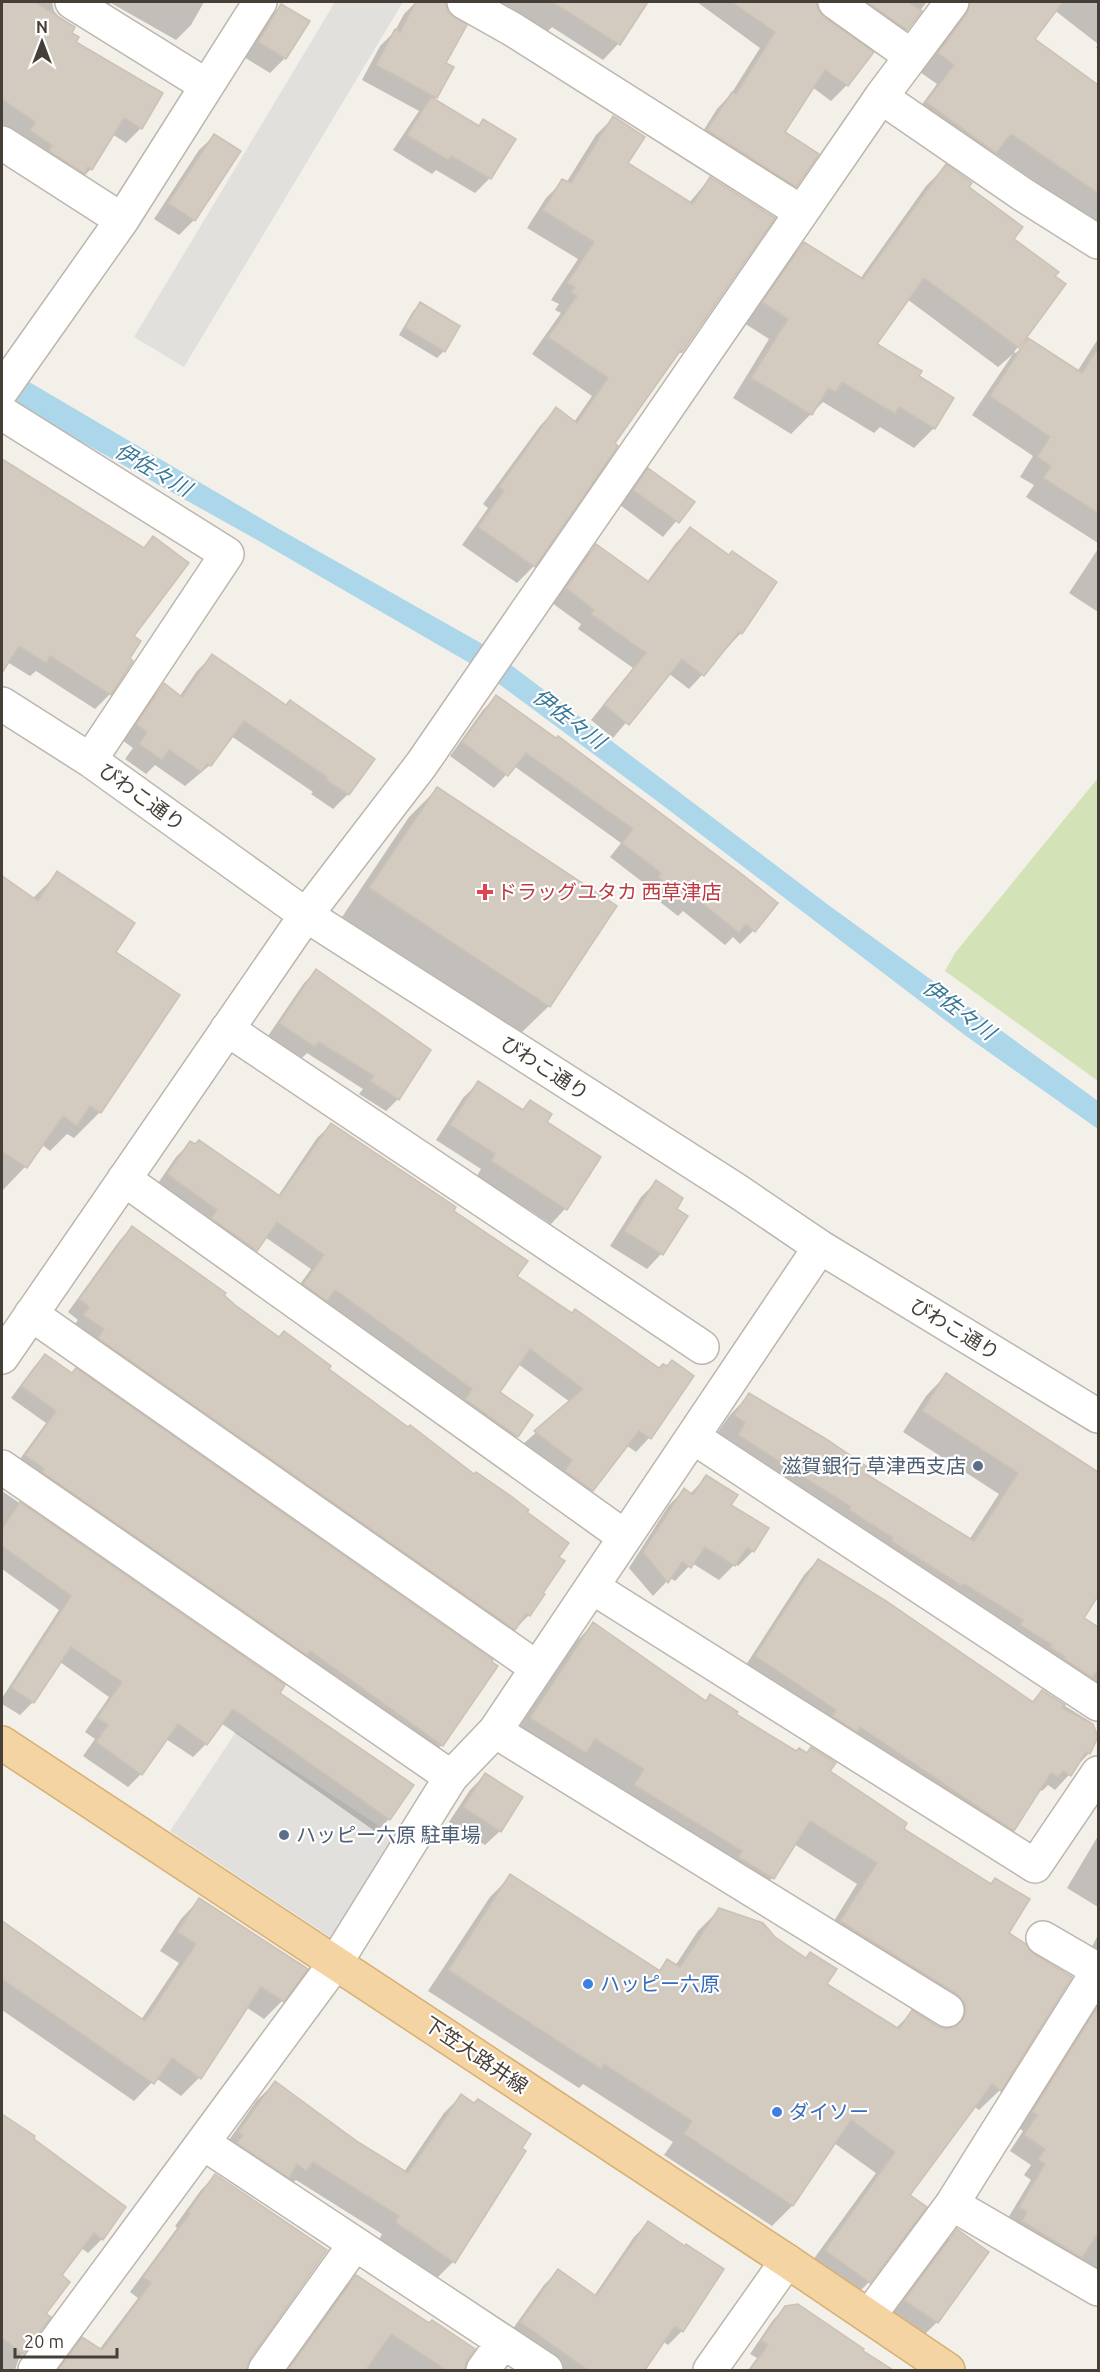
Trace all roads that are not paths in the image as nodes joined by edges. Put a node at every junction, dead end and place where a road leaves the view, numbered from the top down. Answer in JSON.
{"nodes":[{"id":1,"x":72,"y":2,"type":"edge"},
{"id":2,"x":260,"y":2,"type":"edge"},
{"id":3,"x":464,"y":2,"type":"edge"},
{"id":4,"x":835,"y":2,"type":"edge"},
{"id":5,"x":952,"y":2,"type":"edge"},
{"id":6,"x":911,"y":56,"type":"junction"},
{"id":7,"x":207,"y":86,"type":"junction"},
{"id":8,"x":881,"y":97,"type":"junction"},
{"id":9,"x":2,"y":143,"type":"edge"},
{"id":10,"x":801,"y":212,"type":"junction"},
{"id":11,"x":122,"y":220,"type":"junction"},
{"id":12,"x":1098,"y":242,"type":"edge"},
{"id":13,"x":9,"y":379,"type":"edge"},
{"id":14,"x":2,"y":412,"type":"edge"},
{"id":15,"x":2,"y":704,"type":"edge"},
{"id":16,"x":90,"y":759,"type":"junction"},
{"id":17,"x":306,"y":915,"type":"junction"},
{"id":18,"x":227,"y":1029,"type":"junction"},
{"id":19,"x":124,"y":1179,"type":"junction"},
{"id":20,"x":820,"y":1247,"type":"junction"},
{"id":21,"x":31,"y":1314,"type":"junction"},
{"id":22,"x":702,"y":1347,"type":"dead end"},
{"id":23,"x":2,"y":1357,"type":"edge"},
{"id":24,"x":1098,"y":1416,"type":"edge"},
{"id":25,"x":693,"y":1437,"type":"junction"},
{"id":26,"x":2,"y":1467,"type":"edge"},
{"id":27,"x":625,"y":1538,"type":"junction"},
{"id":28,"x":592,"y":1587,"type":"junction"},
{"id":29,"x":537,"y":1668,"type":"junction"},
{"id":30,"x":1098,"y":1704,"type":"edge"},
{"id":31,"x":495,"y":1731,"type":"junction"},
{"id":32,"x":2,"y":1743,"type":"edge"},
{"id":33,"x":1098,"y":1773,"type":"edge"},
{"id":34,"x":451,"y":1777,"type":"junction"},
{"id":35,"x":1043,"y":1938,"type":"dead end"},
{"id":36,"x":336,"y":1962,"type":"junction"},
{"id":37,"x":1098,"y":1970,"type":"edge"},
{"id":38,"x":947,"y":2010,"type":"dead end"},
{"id":39,"x":203,"y":2143,"type":"junction"},
{"id":40,"x":952,"y":2204,"type":"junction"},
{"id":41,"x":355,"y":2244,"type":"junction"},
{"id":42,"x":787,"y":2261,"type":"junction"},
{"id":43,"x":1094,"y":2277,"type":"edge"},
{"id":44,"x":869,"y":2316,"type":"junction"},
{"id":45,"x":503,"y":2342,"type":"junction"},
{"id":46,"x":34,"y":2370,"type":"edge"},
{"id":47,"x":266,"y":2370,"type":"edge"},
{"id":48,"x":483,"y":2370,"type":"edge"},
{"id":49,"x":546,"y":2370,"type":"edge"},
{"id":50,"x":710,"y":2370,"type":"edge"},
{"id":51,"x":948,"y":2370,"type":"edge"}],
"edges":[{"from":1,"to":7,"type":"street"},
{"from":2,"to":7,"type":"street"},
{"from":3,"to":10,"type":"street"},
{"from":4,"to":6,"type":"street"},
{"from":5,"to":6,"type":"street"},
{"from":6,"to":8,"type":"street"},
{"from":7,"to":11,"type":"street"},
{"from":8,"to":10,"type":"street"},
{"from":8,"to":12,"type":"street"},
{"from":9,"to":11,"type":"street"},
{"from":10,"to":17,"type":"street"},
{"from":11,"to":13,"type":"street"},
{"from":14,"to":16,"type":"street"},
{"from":15,"to":16,"type":"street","name":"びわこ通り"},
{"from":16,"to":17,"type":"street","name":"びわこ通り"},
{"from":17,"to":18,"type":"street"},
{"from":17,"to":20,"type":"street","name":"びわこ通り"},
{"from":18,"to":19,"type":"street"},
{"from":18,"to":22,"type":"street"},
{"from":19,"to":21,"type":"street"},
{"from":19,"to":27,"type":"street"},
{"from":20,"to":24,"type":"street","name":"びわこ通り"},
{"from":20,"to":25,"type":"street"},
{"from":21,"to":23,"type":"street"},
{"from":21,"to":29,"type":"street"},
{"from":25,"to":27,"type":"street"},
{"from":25,"to":30,"type":"street"},
{"from":26,"to":34,"type":"street"},
{"from":27,"to":28,"type":"street"},
{"from":28,"to":29,"type":"street"},
{"from":28,"to":33,"type":"street"},
{"from":29,"to":31,"type":"street"},
{"from":31,"to":34,"type":"street"},
{"from":31,"to":38,"type":"street"},
{"from":32,"to":36,"type":"main road","name":"下笠大路井線"},
{"from":34,"to":36,"type":"street"},
{"from":35,"to":37,"type":"street"},
{"from":36,"to":39,"type":"street"},
{"from":36,"to":42,"type":"main road","name":"下笠大路井線"},
{"from":37,"to":40,"type":"street"},
{"from":39,"to":41,"type":"street"},
{"from":39,"to":46,"type":"street"},
{"from":40,"to":43,"type":"street"},
{"from":40,"to":44,"type":"street"},
{"from":41,"to":45,"type":"street"},
{"from":41,"to":47,"type":"street"},
{"from":42,"to":44,"type":"main road","name":"下笠大路井線"},
{"from":42,"to":50,"type":"street"},
{"from":44,"to":51,"type":"main road","name":"下笠大路井線"},
{"from":45,"to":48,"type":"street"},
{"from":45,"to":49,"type":"street"}]}
